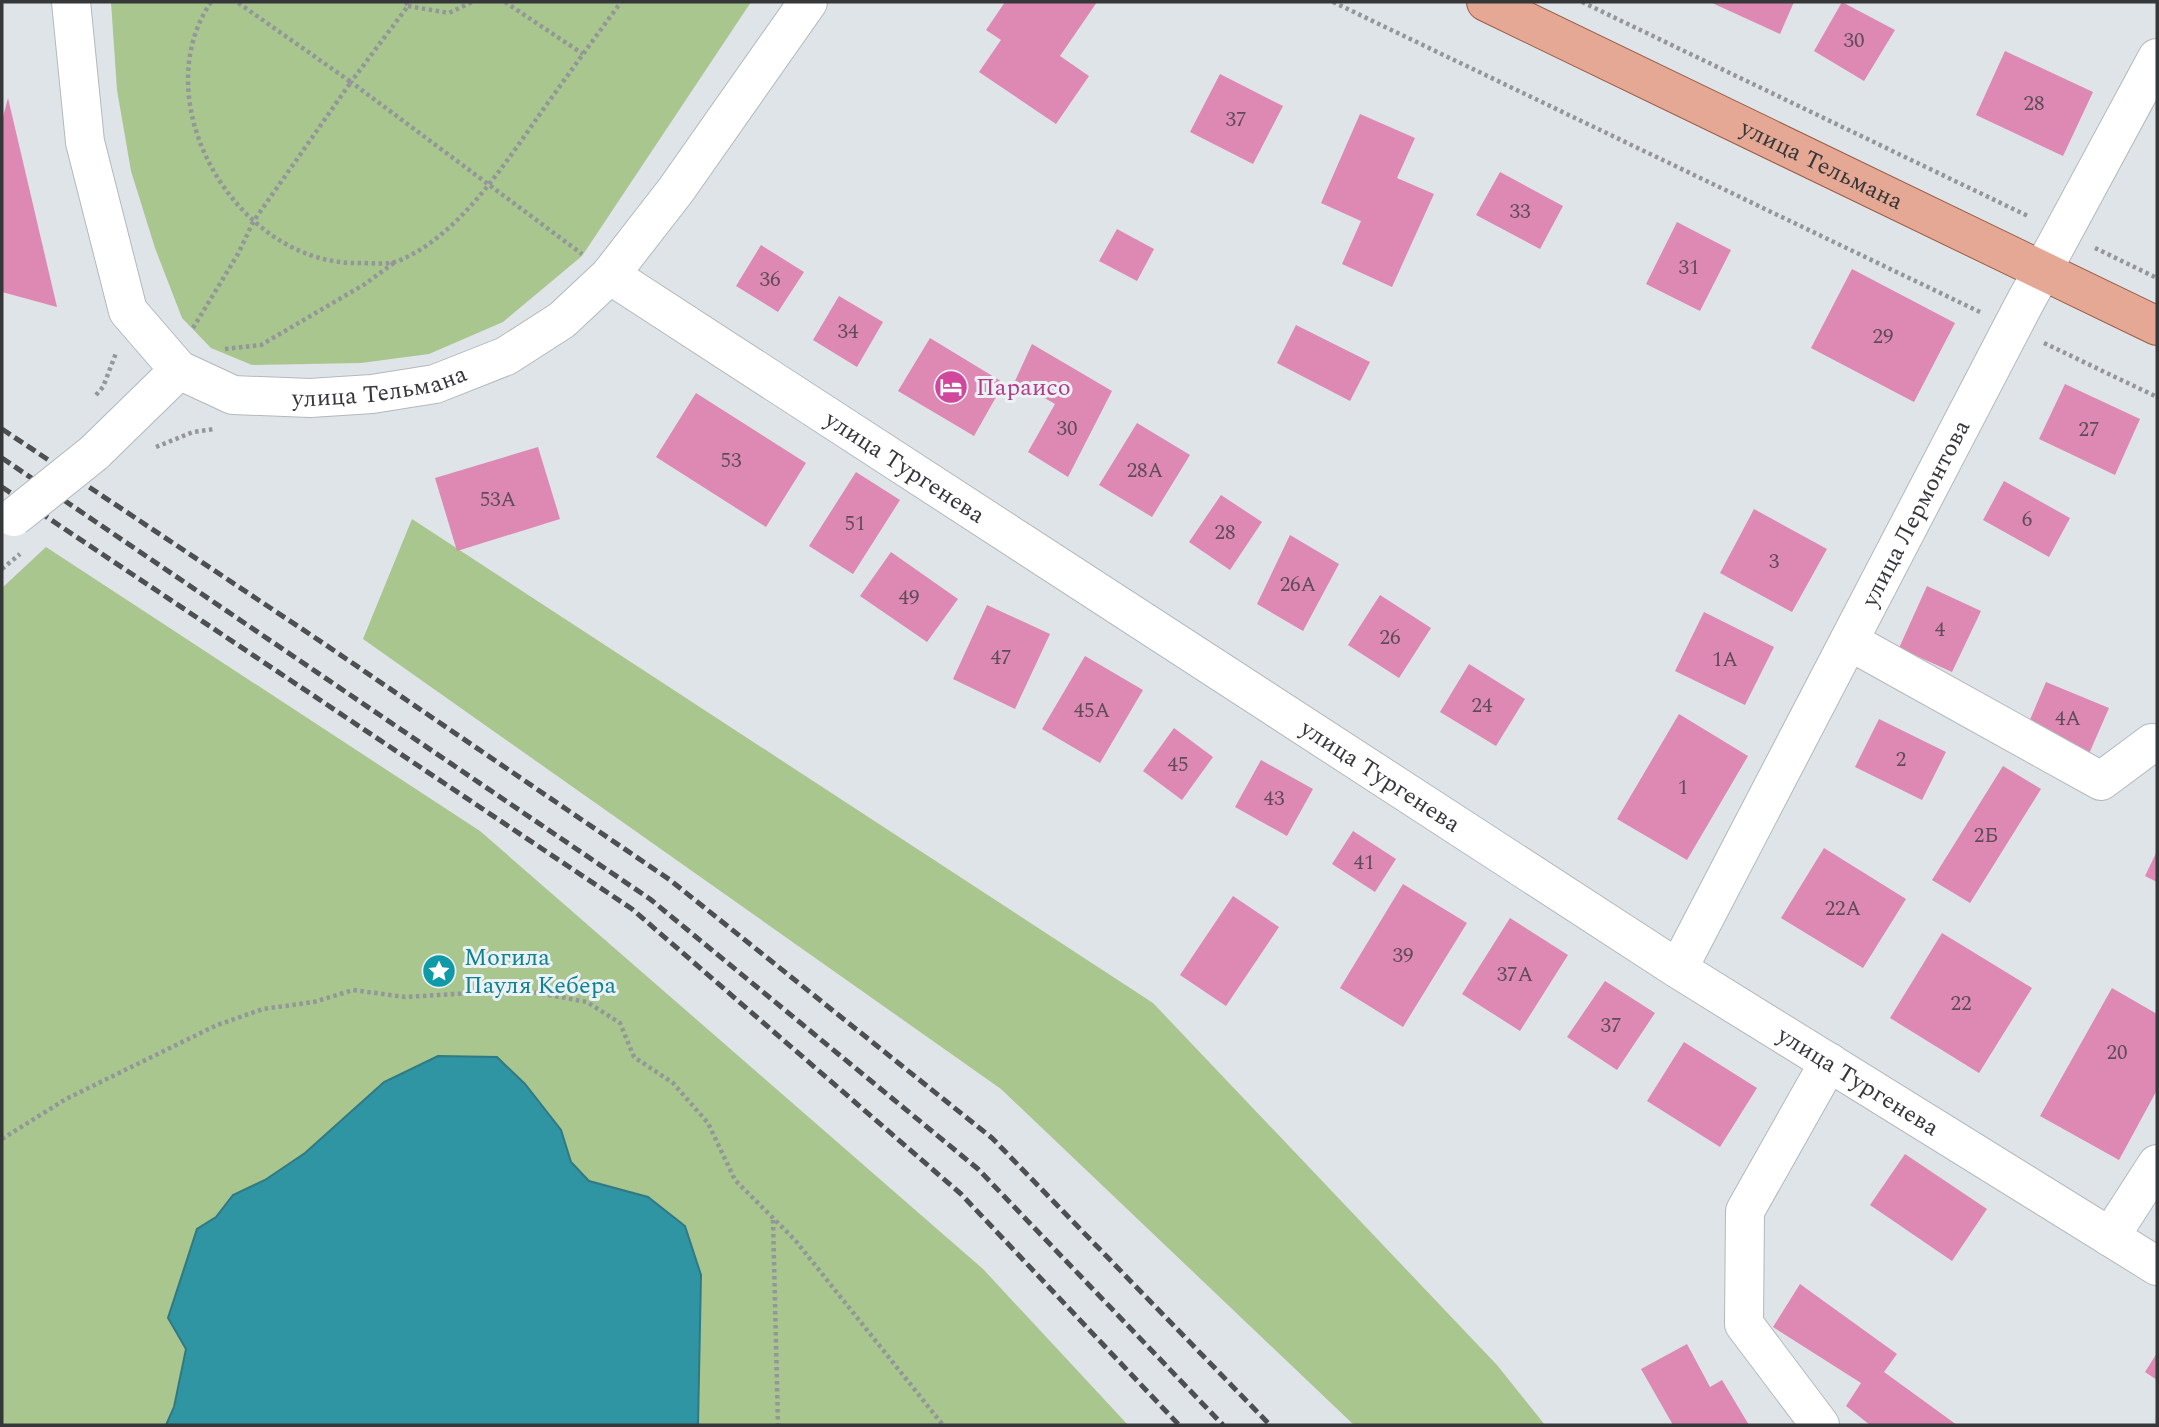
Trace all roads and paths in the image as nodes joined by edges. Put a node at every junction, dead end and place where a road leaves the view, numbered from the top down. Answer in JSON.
{"nodes":[{"id":1,"x":71,"y":2,"type":"edge"},
{"id":2,"x":211,"y":2,"type":"edge"},
{"id":3,"x":237,"y":2,"type":"edge"},
{"id":4,"x":472,"y":2,"type":"edge"},
{"id":5,"x":505,"y":2,"type":"edge"},
{"id":6,"x":621,"y":2,"type":"edge"},
{"id":7,"x":808,"y":2,"type":"edge"},
{"id":8,"x":1334,"y":2,"type":"edge"},
{"id":9,"x":1486,"y":2,"type":"edge"},
{"id":10,"x":1582,"y":2,"type":"edge"},
{"id":11,"x":407,"y":4,"type":"edge"},
{"id":12,"x":583,"y":54,"type":"junction"},
{"id":13,"x":2157,"y":58,"type":"edge"},
{"id":14,"x":351,"y":82,"type":"junction"},
{"id":15,"x":489,"y":185,"type":"junction"},
{"id":16,"x":253,"y":222,"type":"junction"},
{"id":17,"x":2063,"y":233,"type":"junction"},
{"id":18,"x":557,"y":234,"type":"dead end"},
{"id":19,"x":396,"y":262,"type":"junction"},
{"id":20,"x":2042,"y":271,"type":"junction"},
{"id":21,"x":610,"y":275,"type":"junction"},
{"id":22,"x":2157,"y":278,"type":"edge"},
{"id":23,"x":2157,"y":326,"type":"edge"},
{"id":24,"x":2012,"y":327,"type":"junction"},
{"id":25,"x":191,"y":332,"type":"dead end"},
{"id":26,"x":117,"y":346,"type":"dead end"},
{"id":27,"x":222,"y":349,"type":"dead end"},
{"id":28,"x":179,"y":370,"type":"junction"},
{"id":29,"x":95,"y":397,"type":"dead end"},
{"id":30,"x":2157,"y":397,"type":"edge"},
{"id":31,"x":8,"y":521,"type":"edge"},
{"id":32,"x":1849,"y":640,"type":"junction"},
{"id":33,"x":2152,"y":743,"type":"dead end"},
{"id":34,"x":1678,"y":970,"type":"junction"},
{"id":35,"x":1829,"y":1062,"type":"junction"},
{"id":36,"x":2,"y":1139,"type":"edge"},
{"id":37,"x":2157,"y":1164,"type":"edge"},
{"id":38,"x":773,"y":1219,"type":"junction"},
{"id":39,"x":2110,"y":1237,"type":"junction"},
{"id":40,"x":2157,"y":1266,"type":"edge"},
{"id":41,"x":778,"y":1425,"type":"edge"},
{"id":42,"x":943,"y":1425,"type":"edge"},
{"id":43,"x":1820,"y":1425,"type":"edge"}],
"edges":[{"from":1,"to":28,"type":"street","name":"улица Тельмана"},
{"from":2,"to":16,"type":"path"},
{"from":3,"to":14,"type":"path"},
{"from":4,"to":11,"type":"path"},
{"from":5,"to":12,"type":"path"},
{"from":6,"to":12,"type":"path"},
{"from":7,"to":21,"type":"street","name":"улица Тельмана"},
{"from":8,"to":24,"type":"path"},
{"from":9,"to":20,"type":"main road","name":"улица Тельмана"},
{"from":10,"to":17,"type":"path"},
{"from":11,"to":14,"type":"path"},
{"from":12,"to":15,"type":"path"},
{"from":13,"to":17,"type":"street","name":"улица Лермонтова"},
{"from":14,"to":15,"type":"path"},
{"from":14,"to":16,"type":"path"},
{"from":15,"to":18,"type":"path"},
{"from":15,"to":19,"type":"path"},
{"from":16,"to":19,"type":"path"},
{"from":16,"to":25,"type":"path"},
{"from":17,"to":20,"type":"street","name":"улица Лермонтова"},
{"from":17,"to":22,"type":"path"},
{"from":19,"to":27,"type":"path"},
{"from":20,"to":23,"type":"main road","name":"улица Тельмана"},
{"from":20,"to":24,"type":"street","name":"улица Лермонтова"},
{"from":21,"to":28,"type":"street","name":"улица Тельмана"},
{"from":21,"to":34,"type":"street","name":"улица Тургенева"},
{"from":24,"to":30,"type":"path"},
{"from":24,"to":32,"type":"street","name":"улица Лермонтова"},
{"from":26,"to":29,"type":"path"},
{"from":28,"to":31,"type":"street","bridge":true},
{"from":32,"to":33,"type":"street"},
{"from":32,"to":34,"type":"street","name":"улица Лермонтова"},
{"from":34,"to":35,"type":"street","name":"улица Тургенева"},
{"from":35,"to":39,"type":"street","name":"улица Тургенева"},
{"from":35,"to":43,"type":"street"},
{"from":36,"to":38,"type":"path"},
{"from":37,"to":39,"type":"street"},
{"from":38,"to":41,"type":"path"},
{"from":38,"to":42,"type":"path"},
{"from":39,"to":40,"type":"street","name":"улица Тургенева"}]}
